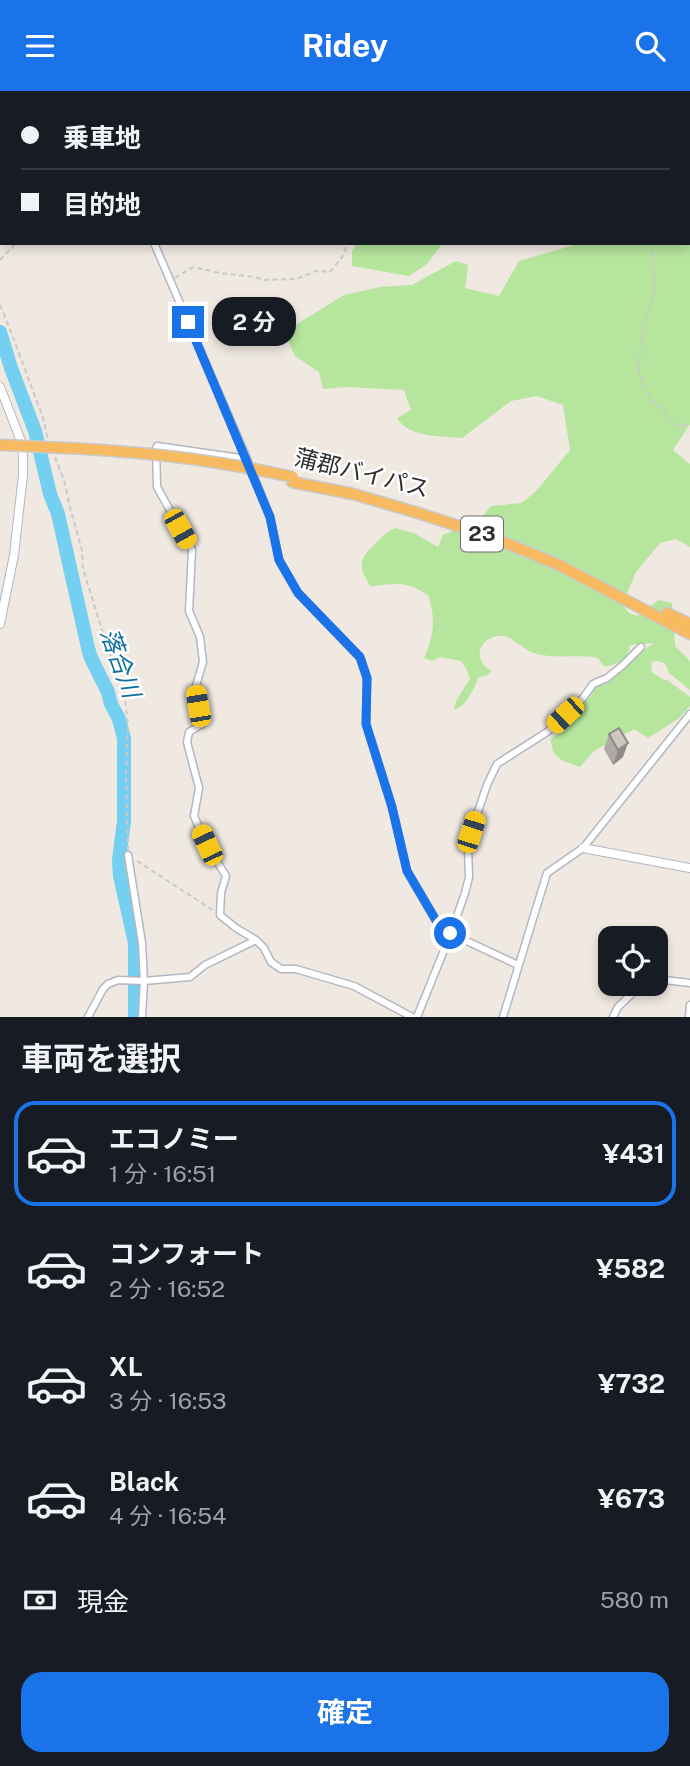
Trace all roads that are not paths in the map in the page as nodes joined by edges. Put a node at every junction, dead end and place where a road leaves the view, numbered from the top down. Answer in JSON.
{"nodes":[{"id":1,"x":155,"y":245,"type":"edge"},
{"id":2,"x":0,"y":387,"type":"edge"},
{"id":3,"x":0,"y":445,"type":"edge"},
{"id":4,"x":0,"y":451,"type":"edge"},
{"id":5,"x":247,"y":459,"type":"junction"},
{"id":6,"x":293,"y":480,"type":"junction"},
{"id":7,"x":0,"y":624,"type":"edge"},
{"id":8,"x":677,"y":626,"type":"junction"},
{"id":9,"x":690,"y":626,"type":"edge"},
{"id":10,"x":690,"y":634,"type":"edge"},
{"id":11,"x":690,"y":639,"type":"edge"},
{"id":12,"x":641,"y":647,"type":"dead end"},
{"id":13,"x":689,"y":718,"type":"edge"},
{"id":14,"x":583,"y":848,"type":"junction"},
{"id":15,"x":128,"y":855,"type":"road end"},
{"id":16,"x":690,"y":868,"type":"edge"},
{"id":17,"x":450,"y":933,"type":"junction"},
{"id":18,"x":256,"y":940,"type":"junction"},
{"id":19,"x":518,"y":965,"type":"junction"},
{"id":20,"x":668,"y":980,"type":"edge"},
{"id":21,"x":143,"y":981,"type":"junction"},
{"id":22,"x":690,"y":983,"type":"edge"},
{"id":23,"x":629,"y":996,"type":"edge"},
{"id":24,"x":690,"y":1005,"type":"edge"},
{"id":25,"x":88,"y":1017,"type":"edge"},
{"id":26,"x":142,"y":1017,"type":"edge"},
{"id":27,"x":414,"y":1017,"type":"edge"},
{"id":28,"x":503,"y":1017,"type":"edge"},
{"id":29,"x":613,"y":1017,"type":"edge"},
{"id":30,"x":689,"y":1017,"type":"edge"}],
"edges":[{"from":1,"to":5,"type":"street"},
{"from":2,"to":7,"type":"street"},
{"from":3,"to":6,"type":"highway","name":"蒲郡バイパス","number":"23","bridge":true},
{"from":4,"to":6,"type":"highway","name":"蒲郡バイパス","number":"23","bridge":true},
{"from":5,"to":17,"type":"street"},
{"from":5,"to":18,"type":"street"},
{"from":6,"to":8,"type":"highway","name":"蒲郡バイパス","number":"23"},
{"from":6,"to":9,"type":"highway","name":"蒲郡バイパス","number":"23"},
{"from":8,"to":10,"type":"highway","name":"蒲郡バイパス","number":"23"},
{"from":8,"to":11,"type":"highway"},
{"from":12,"to":17,"type":"street"},
{"from":13,"to":14,"type":"street"},
{"from":14,"to":16,"type":"street"},
{"from":14,"to":19,"type":"street"},
{"from":15,"to":21,"type":"street"},
{"from":17,"to":19,"type":"street"},
{"from":17,"to":27,"type":"street"},
{"from":18,"to":21,"type":"street"},
{"from":18,"to":27,"type":"street"},
{"from":19,"to":28,"type":"street"},
{"from":20,"to":22,"type":"street"},
{"from":21,"to":25,"type":"street"},
{"from":21,"to":26,"type":"street"},
{"from":23,"to":29,"type":"street"},
{"from":24,"to":30,"type":"street"}]}
